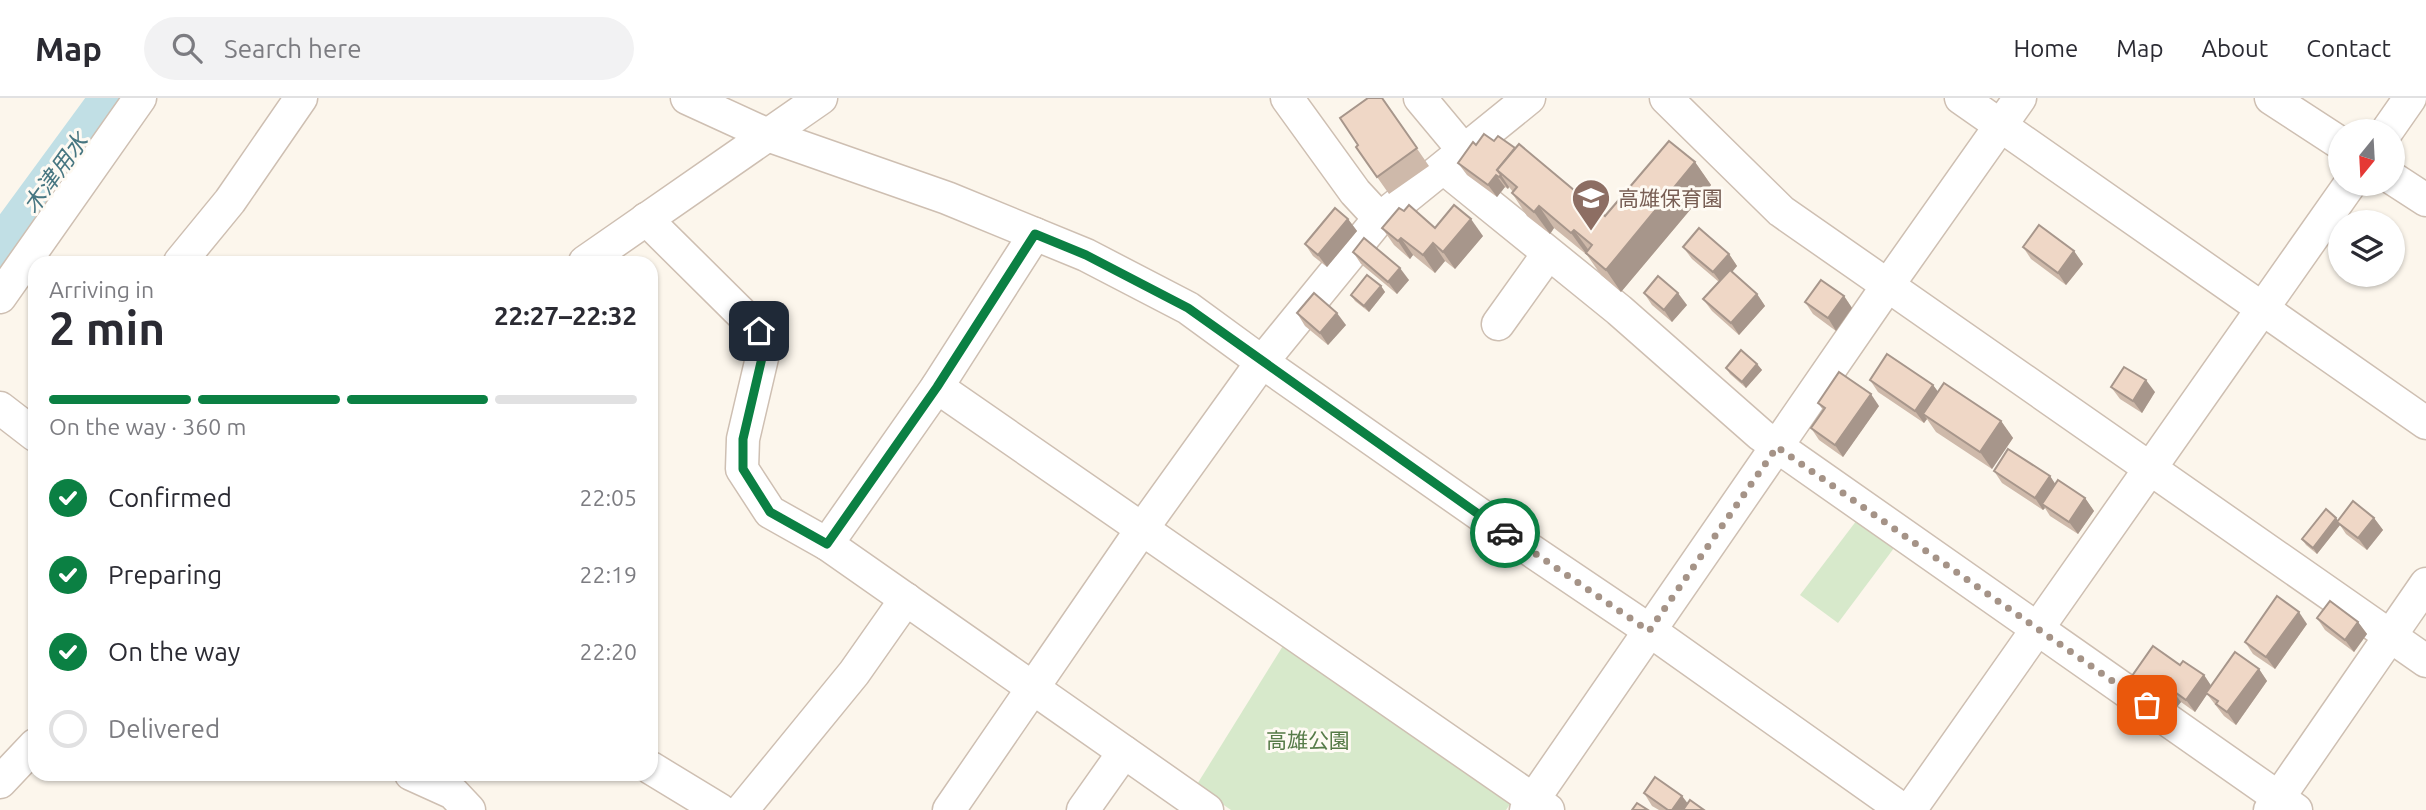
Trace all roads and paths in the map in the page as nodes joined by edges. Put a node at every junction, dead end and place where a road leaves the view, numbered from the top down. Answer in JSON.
{"nodes":[{"id":1,"x":140,"y":98,"type":"edge"},
{"id":2,"x":301,"y":98,"type":"edge"},
{"id":3,"x":687,"y":98,"type":"edge"},
{"id":4,"x":821,"y":98,"type":"edge"},
{"id":5,"x":1287,"y":98,"type":"edge"},
{"id":6,"x":1420,"y":98,"type":"edge"},
{"id":7,"x":1530,"y":98,"type":"edge"},
{"id":8,"x":1666,"y":98,"type":"edge"},
{"id":9,"x":1961,"y":98,"type":"edge"},
{"id":10,"x":2020,"y":98,"type":"edge"},
{"id":11,"x":2271,"y":98,"type":"edge"},
{"id":12,"x":2410,"y":98,"type":"edge"},
{"id":13,"x":2395,"y":119,"type":"edge"},
{"id":14,"x":2001,"y":126,"type":"junction"},
{"id":15,"x":770,"y":136,"type":"junction"},
{"id":16,"x":2328,"y":136,"type":"edge"},
{"id":17,"x":1455,"y":160,"type":"junction"},
{"id":18,"x":2405,"y":186,"type":"edge"},
{"id":19,"x":2342,"y":196,"type":"edge"},
{"id":20,"x":2426,"y":200,"type":"edge"},
{"id":21,"x":646,"y":219,"type":"junction"},
{"id":22,"x":1380,"y":219,"type":"junction"},
{"id":23,"x":1035,"y":234,"type":"junction"},
{"id":24,"x":1548,"y":254,"type":"junction"},
{"id":25,"x":29,"y":256,"type":"edge"},
{"id":26,"x":185,"y":256,"type":"edge"},
{"id":27,"x":594,"y":256,"type":"edge"},
{"id":28,"x":28,"y":257,"type":"edge"},
{"id":29,"x":1888,"y":285,"type":"junction"},
{"id":30,"x":0,"y":297,"type":"edge"},
{"id":31,"x":2263,"y":309,"type":"junction"},
{"id":32,"x":1499,"y":324,"type":"dead end"},
{"id":33,"x":1262,"y":362,"type":"junction"},
{"id":34,"x":937,"y":387,"type":"junction"},
{"id":35,"x":0,"y":408,"type":"edge"},
{"id":36,"x":2426,"y":423,"type":"edge"},
{"id":37,"x":28,"y":430,"type":"edge"},
{"id":38,"x":1777,"y":447,"type":"junction"},
{"id":39,"x":2150,"y":468,"type":"junction"},
{"id":40,"x":1142,"y":528,"type":"junction"},
{"id":41,"x":827,"y":544,"type":"junction"},
{"id":42,"x":2426,"y":584,"type":"edge"},
{"id":43,"x":906,"y":599,"type":"junction"},
{"id":44,"x":2038,"y":629,"type":"junction"},
{"id":45,"x":1649,"y":631,"type":"junction"},
{"id":46,"x":2390,"y":636,"type":"junction"},
{"id":47,"x":2426,"y":661,"type":"edge"},
{"id":48,"x":1032,"y":688,"type":"junction"},
{"id":49,"x":28,"y":752,"type":"edge"},
{"id":50,"x":1124,"y":752,"type":"junction"},
{"id":51,"x":658,"y":772,"type":"edge"},
{"id":52,"x":426,"y":781,"type":"edge"},
{"id":53,"x":0,"y":782,"type":"edge"},
{"id":54,"x":2281,"y":806,"type":"edge"},
{"id":55,"x":1536,"y":807,"type":"edge"},
{"id":56,"x":470,"y":810,"type":"edge"},
{"id":57,"x":720,"y":810,"type":"edge"},
{"id":58,"x":742,"y":810,"type":"edge"},
{"id":59,"x":949,"y":810,"type":"edge"},
{"id":60,"x":1083,"y":810,"type":"edge"},
{"id":61,"x":1207,"y":810,"type":"edge"},
{"id":62,"x":1903,"y":810,"type":"edge"},
{"id":63,"x":1910,"y":810,"type":"edge"}],
"edges":[{"from":1,"to":25,"type":"street"},
{"from":2,"to":26,"type":"street"},
{"from":3,"to":15,"type":"street"},
{"from":4,"to":15,"type":"street"},
{"from":5,"to":22,"type":"street"},
{"from":6,"to":17,"type":"street"},
{"from":7,"to":17,"type":"street"},
{"from":8,"to":29,"type":"street"},
{"from":9,"to":14,"type":"street"},
{"from":10,"to":14,"type":"street"},
{"from":11,"to":16,"type":"street"},
{"from":12,"to":13,"type":"street"},
{"from":14,"to":29,"type":"street"},
{"from":14,"to":31,"type":"street"},
{"from":15,"to":21,"type":"street"},
{"from":15,"to":23,"type":"street"},
{"from":17,"to":22,"type":"street"},
{"from":17,"to":24,"type":"street"},
{"from":18,"to":20,"type":"street"},
{"from":19,"to":31,"type":"street"},
{"from":21,"to":27,"type":"street"},
{"from":21,"to":41,"type":"street"},
{"from":22,"to":33,"type":"street"},
{"from":23,"to":33,"type":"street"},
{"from":23,"to":34,"type":"street"},
{"from":24,"to":32,"type":"street"},
{"from":24,"to":38,"type":"street"},
{"from":28,"to":30,"type":"street"},
{"from":29,"to":38,"type":"street"},
{"from":29,"to":39,"type":"street"},
{"from":31,"to":36,"type":"street"},
{"from":31,"to":39,"type":"street"},
{"from":33,"to":40,"type":"street"},
{"from":33,"to":45,"type":"street"},
{"from":34,"to":40,"type":"street"},
{"from":34,"to":41,"type":"street"},
{"from":35,"to":37,"type":"street"},
{"from":38,"to":44,"type":"street"},
{"from":38,"to":45,"type":"street"},
{"from":39,"to":44,"type":"street"},
{"from":39,"to":46,"type":"street"},
{"from":40,"to":48,"type":"street"},
{"from":40,"to":55,"type":"street"},
{"from":41,"to":43,"type":"street"},
{"from":42,"to":46,"type":"street"},
{"from":43,"to":48,"type":"street"},
{"from":43,"to":58,"type":"street"},
{"from":44,"to":54,"type":"street"},
{"from":44,"to":63,"type":"street"},
{"from":45,"to":55,"type":"street"},
{"from":45,"to":62,"type":"street"},
{"from":46,"to":47,"type":"street"},
{"from":46,"to":54,"type":"street"},
{"from":48,"to":50,"type":"street"},
{"from":48,"to":59,"type":"street"},
{"from":49,"to":53,"type":"street"},
{"from":50,"to":60,"type":"street"},
{"from":50,"to":61,"type":"street"},
{"from":51,"to":57,"type":"street"},
{"from":52,"to":56,"type":"street"}]}
